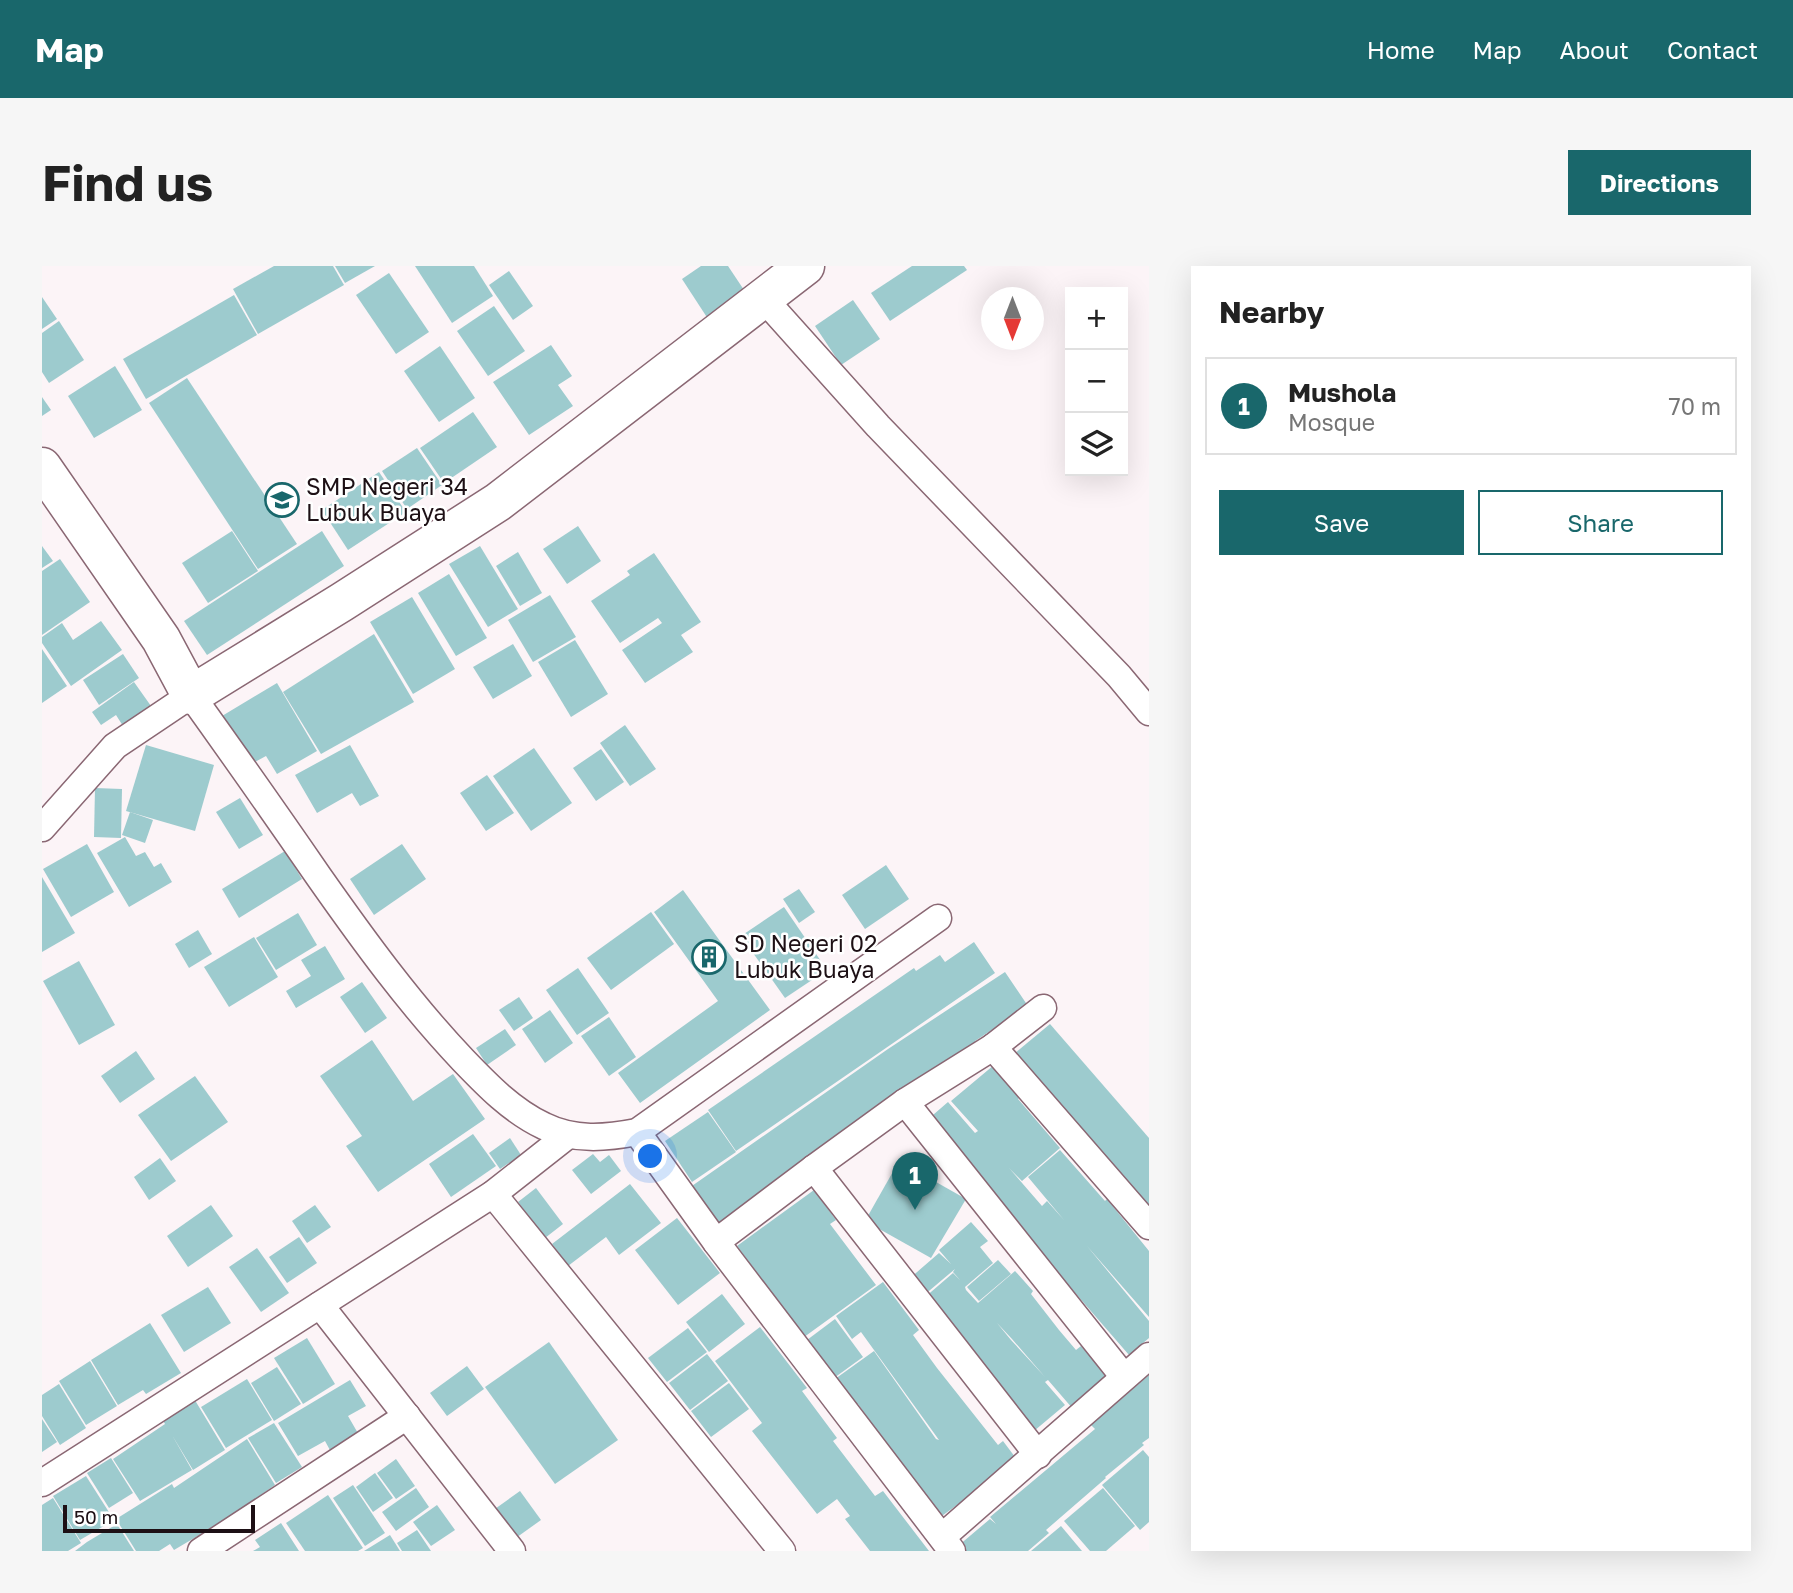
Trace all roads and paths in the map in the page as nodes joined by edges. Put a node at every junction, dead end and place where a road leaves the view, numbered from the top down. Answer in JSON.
{"nodes":[{"id":1,"x":805,"y":266,"type":"edge"},
{"id":2,"x":764,"y":299,"type":"junction"},
{"id":3,"x":42,"y":467,"type":"edge"},
{"id":4,"x":191,"y":695,"type":"junction"},
{"id":5,"x":1149,"y":712,"type":"edge"},
{"id":6,"x":42,"y":828,"type":"edge"},
{"id":7,"x":938,"y":918,"type":"dead end"},
{"id":8,"x":1043,"y":1008,"type":"dead end"},
{"id":9,"x":993,"y":1047,"type":"junction"},
{"id":10,"x":905,"y":1102,"type":"junction"},
{"id":11,"x":637,"y":1132,"type":"junction"},
{"id":12,"x":568,"y":1135,"type":"junction"},
{"id":13,"x":814,"y":1168,"type":"junction"},
{"id":14,"x":493,"y":1194,"type":"junction"},
{"id":15,"x":1149,"y":1226,"type":"edge"},
{"id":16,"x":716,"y":1242,"type":"junction"},
{"id":17,"x":320,"y":1305,"type":"junction"},
{"id":18,"x":1149,"y":1356,"type":"edge"},
{"id":19,"x":1124,"y":1377,"type":"junction"},
{"id":20,"x":407,"y":1416,"type":"junction"},
{"id":21,"x":1038,"y":1455,"type":"junction"},
{"id":22,"x":42,"y":1483,"type":"edge"},
{"id":23,"x":947,"y":1544,"type":"edge"},
{"id":24,"x":503,"y":1548,"type":"edge"},
{"id":25,"x":201,"y":1551,"type":"edge"},
{"id":26,"x":782,"y":1551,"type":"edge"}],
"edges":[{"from":1,"to":2,"type":"street"},
{"from":2,"to":4,"type":"street"},
{"from":2,"to":5,"type":"street"},
{"from":3,"to":4,"type":"street"},
{"from":4,"to":6,"type":"street"},
{"from":4,"to":12,"type":"street"},
{"from":7,"to":11,"type":"street"},
{"from":8,"to":9,"type":"street"},
{"from":9,"to":10,"type":"street"},
{"from":9,"to":15,"type":"street"},
{"from":10,"to":13,"type":"street"},
{"from":10,"to":19,"type":"street"},
{"from":11,"to":12,"type":"street"},
{"from":11,"to":16,"type":"street"},
{"from":12,"to":14,"type":"street"},
{"from":13,"to":16,"type":"street"},
{"from":13,"to":21,"type":"street"},
{"from":14,"to":17,"type":"street"},
{"from":14,"to":26,"type":"street"},
{"from":16,"to":23,"type":"street"},
{"from":17,"to":20,"type":"street"},
{"from":17,"to":22,"type":"street"},
{"from":18,"to":19,"type":"street"},
{"from":19,"to":21,"type":"street"},
{"from":20,"to":24,"type":"street"},
{"from":20,"to":25,"type":"street"},
{"from":21,"to":23,"type":"street"}]}
